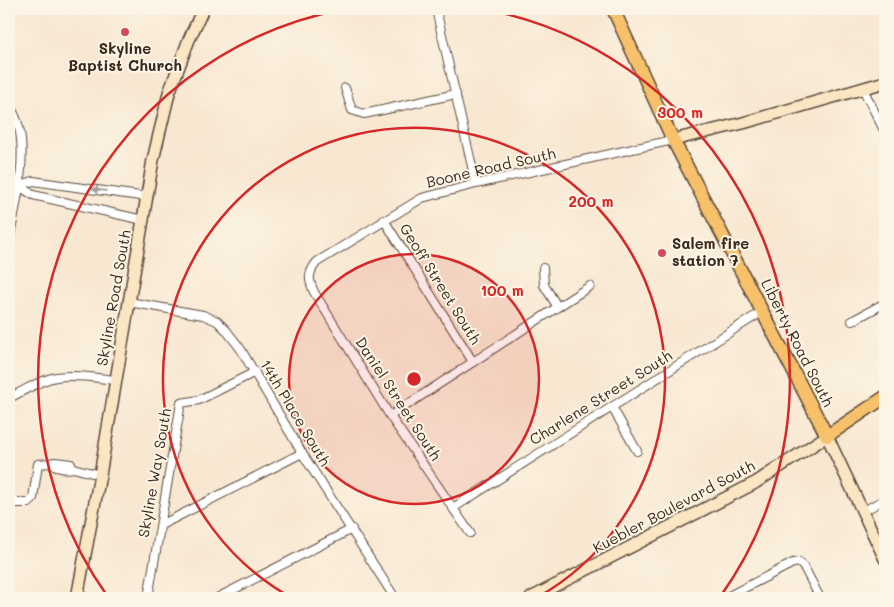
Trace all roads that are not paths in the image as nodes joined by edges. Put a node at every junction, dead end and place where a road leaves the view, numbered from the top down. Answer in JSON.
{"nodes":[{"id":1,"x":203,"y":9,"type":"edge"},
{"id":2,"x":436,"y":9,"type":"edge"},
{"id":3,"x":613,"y":9,"type":"edge"},
{"id":4,"x":885,"y":82,"type":"edge"},
{"id":5,"x":344,"y":88,"type":"dead end"},
{"id":6,"x":863,"y":88,"type":"junction"},
{"id":7,"x":456,"y":94,"type":"junction"},
{"id":8,"x":9,"y":103,"type":"edge"},
{"id":9,"x":885,"y":132,"type":"edge"},
{"id":10,"x":673,"y":140,"type":"junction"},
{"id":11,"x":476,"y":184,"type":"junction"},
{"id":12,"x":9,"y":185,"type":"edge"},
{"id":13,"x":19,"y":186,"type":"junction"},
{"id":14,"x":147,"y":197,"type":"junction"},
{"id":15,"x":142,"y":220,"type":"junction"},
{"id":16,"x":384,"y":220,"type":"junction"},
{"id":17,"x":9,"y":241,"type":"edge"},
{"id":18,"x":543,"y":268,"type":"dead end"},
{"id":19,"x":308,"y":276,"type":"joint"},
{"id":20,"x":590,"y":286,"type":"dead end"},
{"id":21,"x":129,"y":302,"type":"junction"},
{"id":22,"x":885,"y":303,"type":"edge"},
{"id":23,"x":557,"y":306,"type":"junction"},
{"id":24,"x":763,"y":311,"type":"junction"},
{"id":25,"x":852,"y":321,"type":"dead end"},
{"id":26,"x":473,"y":362,"type":"junction"},
{"id":27,"x":255,"y":372,"type":"junction"},
{"id":28,"x":116,"y":380,"type":"junction"},
{"id":29,"x":885,"y":397,"type":"edge"},
{"id":30,"x":9,"y":398,"type":"edge"},
{"id":31,"x":612,"y":407,"type":"junction"},
{"id":32,"x":390,"y":416,"type":"junction"},
{"id":33,"x":827,"y":436,"type":"junction"},
{"id":34,"x":637,"y":451,"type":"dead end"},
{"id":35,"x":302,"y":453,"type":"junction"},
{"id":36,"x":100,"y":474,"type":"junction"},
{"id":37,"x":885,"y":500,"type":"edge"},
{"id":38,"x":9,"y":506,"type":"edge"},
{"id":39,"x":453,"y":508,"type":"junction"},
{"id":40,"x":862,"y":512,"type":"junction"},
{"id":41,"x":160,"y":525,"type":"junction"},
{"id":42,"x":352,"y":529,"type":"junction"},
{"id":43,"x":470,"y":533,"type":"dead end"},
{"id":44,"x":885,"y":559,"type":"edge"},
{"id":45,"x":77,"y":598,"type":"edge"},
{"id":46,"x":148,"y":598,"type":"edge"},
{"id":47,"x":217,"y":598,"type":"edge"},
{"id":48,"x":395,"y":598,"type":"edge"},
{"id":49,"x":531,"y":598,"type":"edge"},
{"id":50,"x":725,"y":598,"type":"edge"},
{"id":51,"x":820,"y":598,"type":"edge"}],
"edges":[{"from":1,"to":14,"type":"main road","name":"Skyline Road South"},
{"from":2,"to":7,"type":"street"},
{"from":3,"to":10,"type":"main road","name":"Liberty Road South"},
{"from":4,"to":6,"type":"main road"},
{"from":5,"to":7,"type":"street"},
{"from":6,"to":9,"type":"street"},
{"from":6,"to":10,"type":"main road"},
{"from":7,"to":11,"type":"street"},
{"from":8,"to":13,"type":"street"},
{"from":10,"to":11,"type":"street","name":"Boone Road South"},
{"from":10,"to":24,"type":"main road","name":"Liberty Road South"},
{"from":11,"to":16,"type":"street","name":"Boone Road South"},
{"from":12,"to":13,"type":"street"},
{"from":14,"to":13,"type":"street","one_way":true},
{"from":13,"to":15,"type":"street"},
{"from":13,"to":17,"type":"street"},
{"from":14,"to":15,"type":"main road","name":"Skyline Road South"},
{"from":15,"to":21,"type":"main road","name":"Skyline Road South"},
{"from":16,"to":19,"type":"street","name":"Boone Road South"},
{"from":16,"to":26,"type":"street","name":"Geoff Street South"},
{"from":18,"to":23,"type":"street"},
{"from":19,"to":32,"type":"street","name":"Daniel Street South"},
{"from":20,"to":23,"type":"street"},
{"from":21,"to":27,"type":"street","name":"14th Place South"},
{"from":21,"to":28,"type":"main road","name":"Skyline Road South"},
{"from":22,"to":25,"type":"street"},
{"from":23,"to":26,"type":"street"},
{"from":24,"to":31,"type":"street","name":"Charlene Street South"},
{"from":24,"to":33,"type":"main road","name":"Liberty Road South"},
{"from":26,"to":32,"type":"street"},
{"from":27,"to":35,"type":"street","name":"14th Place South"},
{"from":27,"to":41,"type":"street","name":"Skyline Way South"},
{"from":28,"to":30,"type":"street"},
{"from":28,"to":36,"type":"main road","name":"Skyline Road South"},
{"from":29,"to":33,"type":"main road"},
{"from":31,"to":34,"type":"street"},
{"from":31,"to":39,"type":"street","name":"Charlene Street South"},
{"from":32,"to":39,"type":"street","name":"Daniel Street South"},
{"from":33,"to":40,"type":"main road","name":"Liberty Road South"},
{"from":33,"to":49,"type":"main road","name":"Kuebler Boulevard South"},
{"from":35,"to":41,"type":"street"},
{"from":35,"to":42,"type":"street","name":"14th Place South"},
{"from":36,"to":38,"type":"street"},
{"from":36,"to":45,"type":"main road","name":"Skyline Road South"},
{"from":37,"to":40,"type":"street"},
{"from":39,"to":43,"type":"street","name":"Daniel Street South"},
{"from":40,"to":44,"type":"main road","name":"Liberty Road South"},
{"from":41,"to":46,"type":"street","name":"Skyline Way South"},
{"from":42,"to":47,"type":"street"},
{"from":42,"to":48,"type":"street","name":"14th Place South"},
{"from":50,"to":51,"type":"street"}]}
